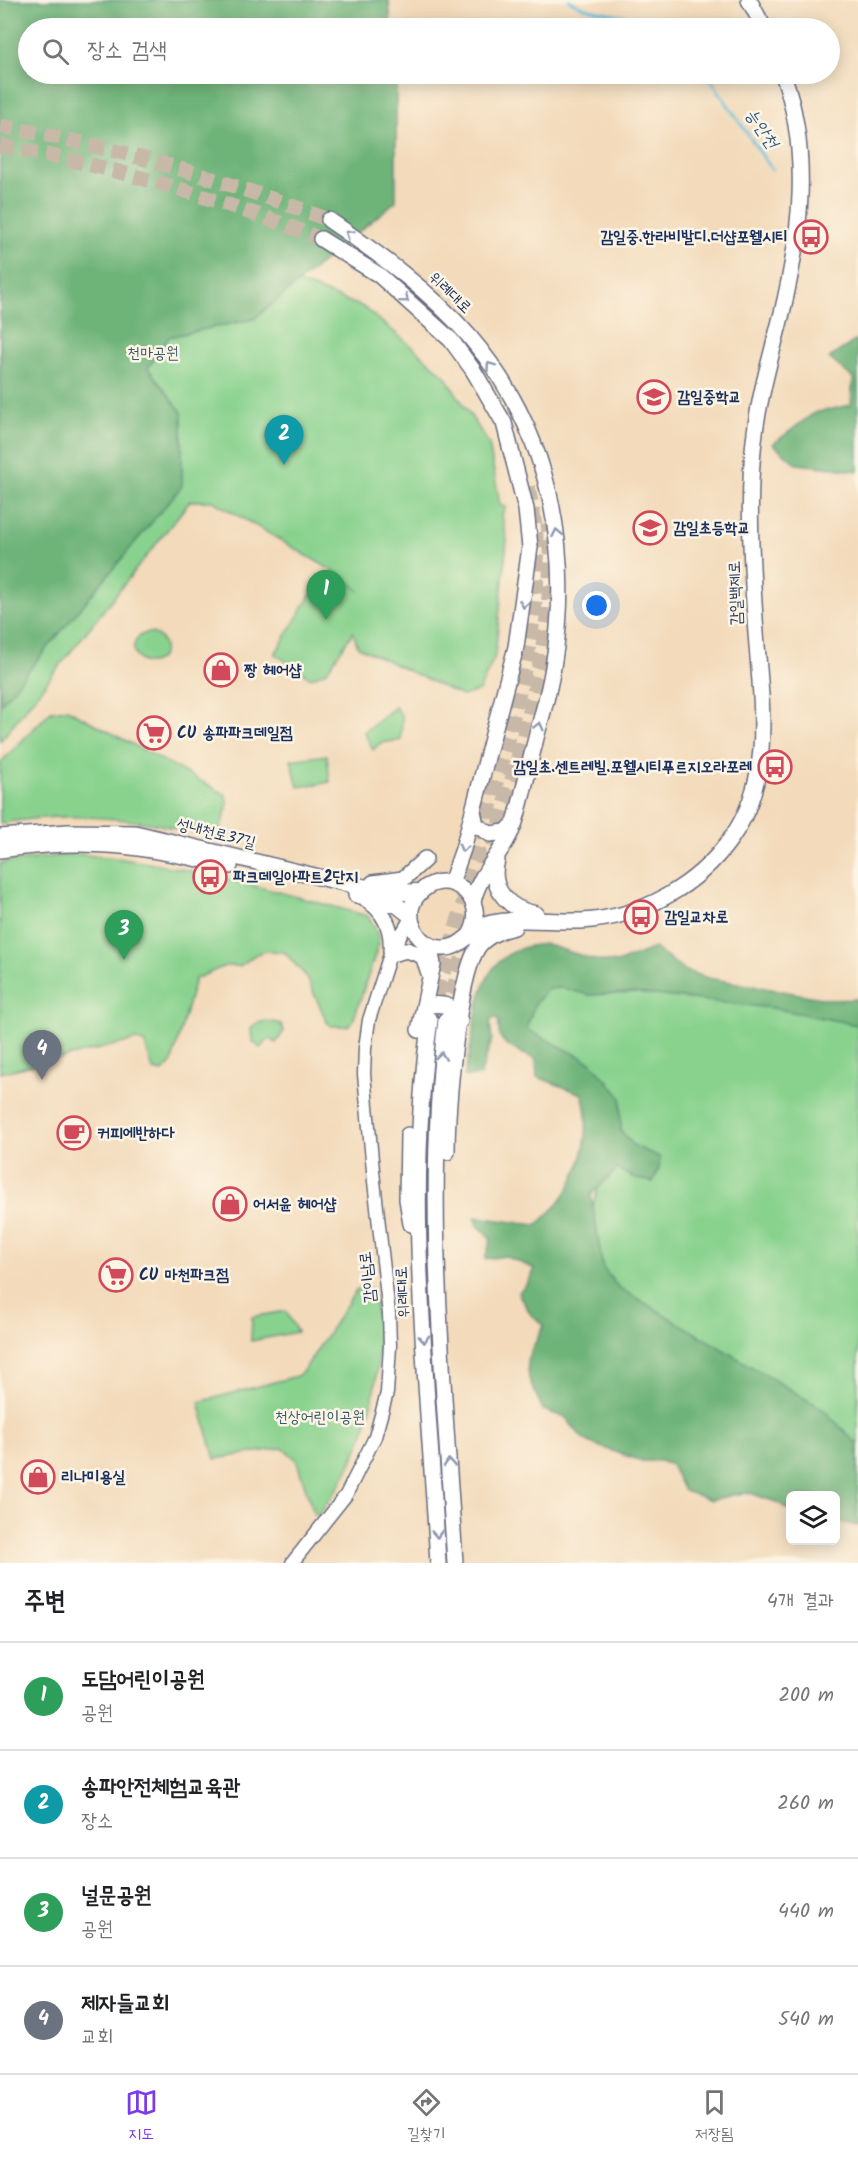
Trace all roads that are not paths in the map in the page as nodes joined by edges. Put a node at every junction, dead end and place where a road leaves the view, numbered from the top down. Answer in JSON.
{"nodes":[{"id":1,"x":749,"y":0,"type":"edge"},
{"id":2,"x":759,"y":18,"type":"edge"},
{"id":3,"x":786,"y":84,"type":"edge"},
{"id":4,"x":329,"y":220,"type":"tunnel mouth"},
{"id":5,"x":321,"y":239,"type":"tunnel mouth"},
{"id":6,"x":473,"y":811,"type":"junction"},
{"id":7,"x":514,"y":824,"type":"junction"},
{"id":8,"x":0,"y":837,"type":"edge"},
{"id":9,"x":0,"y":850,"type":"edge"},
{"id":10,"x":499,"y":853,"type":"junction"},
{"id":11,"x":231,"y":862,"type":"junction"},
{"id":12,"x":348,"y":884,"type":"junction"},
{"id":13,"x":451,"y":884,"type":"junction"},
{"id":14,"x":423,"y":890,"type":"junction"},
{"id":15,"x":363,"y":897,"type":"junction"},
{"id":16,"x":474,"y":903,"type":"junction"},
{"id":17,"x":411,"y":917,"type":"junction"},
{"id":18,"x":521,"y":919,"type":"junction"},
{"id":19,"x":580,"y":921,"type":"junction"},
{"id":20,"x":468,"y":937,"type":"junction"},
{"id":21,"x":426,"y":943,"type":"junction"},
{"id":22,"x":391,"y":956,"type":"junction"},
{"id":23,"x":428,"y":987,"type":"junction"},
{"id":24,"x":465,"y":990,"type":"junction"},
{"id":25,"x":427,"y":1016,"type":"junction"},
{"id":26,"x":453,"y":1021,"type":"junction"},
{"id":27,"x":292,"y":1563,"type":"edge"},
{"id":28,"x":438,"y":1563,"type":"edge"},
{"id":29,"x":455,"y":1563,"type":"edge"}],
"edges":[{"from":1,"to":2,"type":"main road"},
{"from":3,"to":19,"type":"main road","name":"감일백제로"},
{"from":7,"to":4,"type":"main road","name":"위례대로","one_way":true},
{"from":5,"to":6,"type":"main road","name":"위례대로","one_way":true},
{"from":6,"to":7,"type":"main road"},
{"from":6,"to":13,"type":"main road","name":"위례대로","one_way":true},
{"from":7,"to":10,"type":"main road","name":"위례대로"},
{"from":8,"to":11,"type":"main road","name":"성내천로37길"},
{"from":9,"to":11,"type":"main road","name":"성내천로37길"},
{"from":10,"to":16,"type":"main road"},
{"from":10,"to":19,"type":"main road"},
{"from":11,"to":12,"type":"main road","name":"성내천로37길"},
{"from":11,"to":15,"type":"main road","name":"성내천로37길"},
{"from":12,"to":14,"type":"main road","name":"성내천로37길"},
{"from":12,"to":14,"type":"main road"},
{"from":13,"to":14,"type":"main road"},
{"from":13,"to":16,"type":"main road"},
{"from":14,"to":17,"type":"main road"},
{"from":15,"to":17,"type":"main road","name":"성내천로37길"},
{"from":15,"to":22,"type":"main road"},
{"from":16,"to":18,"type":"main road"},
{"from":16,"to":20,"type":"main road"},
{"from":17,"to":21,"type":"main road"},
{"from":17,"to":22,"type":"street","name":"감이남로"},
{"from":18,"to":19,"type":"main road","name":"감일백제로"},
{"from":18,"to":20,"type":"main road"},
{"from":19,"to":24,"type":"main road"},
{"from":20,"to":21,"type":"main road"},
{"from":20,"to":24,"type":"main road"},
{"from":21,"to":22,"type":"main road"},
{"from":21,"to":23,"type":"main road","name":"위례대로"},
{"from":22,"to":23,"type":"main road"},
{"from":22,"to":27,"type":"street","name":"감이남로"},
{"from":23,"to":25,"type":"main road","name":"위례대로"},
{"from":24,"to":26,"type":"main road"},
{"from":25,"to":26,"type":"main road"},
{"from":25,"to":28,"type":"main road","name":"위례대로","one_way":true},
{"from":29,"to":26,"type":"main road","one_way":true}]}
